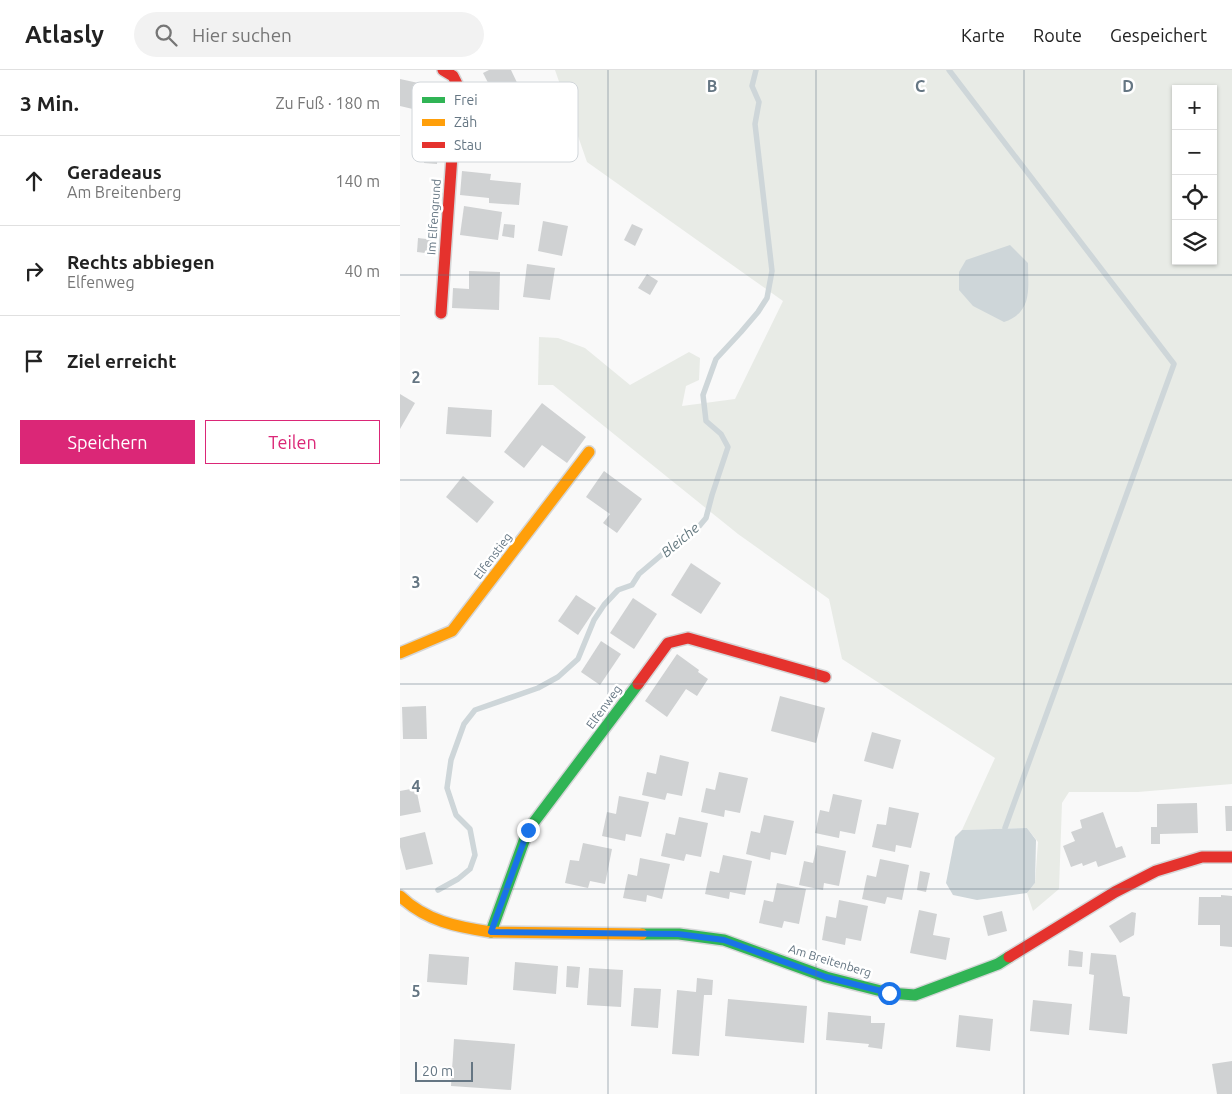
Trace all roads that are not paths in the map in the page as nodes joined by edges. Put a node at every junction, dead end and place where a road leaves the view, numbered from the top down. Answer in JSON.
{"nodes":[{"id":1,"x":443,"y":70,"type":"edge"},
{"id":2,"x":456,"y":82,"type":"edge"},
{"id":3,"x":452,"y":162,"type":"edge"},
{"id":4,"x":441,"y":313,"type":"dead end"},
{"id":5,"x":589,"y":452,"type":"dead end"},
{"id":6,"x":400,"y":653,"type":"edge"},
{"id":7,"x":825,"y":677,"type":"dead end"},
{"id":8,"x":1232,"y":857,"type":"edge"},
{"id":9,"x":400,"y":896,"type":"edge"},
{"id":10,"x":491,"y":932,"type":"junction"}],
"edges":[{"from":1,"to":2,"type":"street","name":"Im Elfengrund"},
{"from":3,"to":4,"type":"street","name":"Im Elfengrund"},
{"from":5,"to":6,"type":"street","name":"Elfenstieg"},
{"from":7,"to":10,"type":"street","name":"Elfenweg"},
{"from":8,"to":10,"type":"street","name":"Am Breitenberg"},
{"from":9,"to":10,"type":"street","name":"Am Breitenberg"}]}
